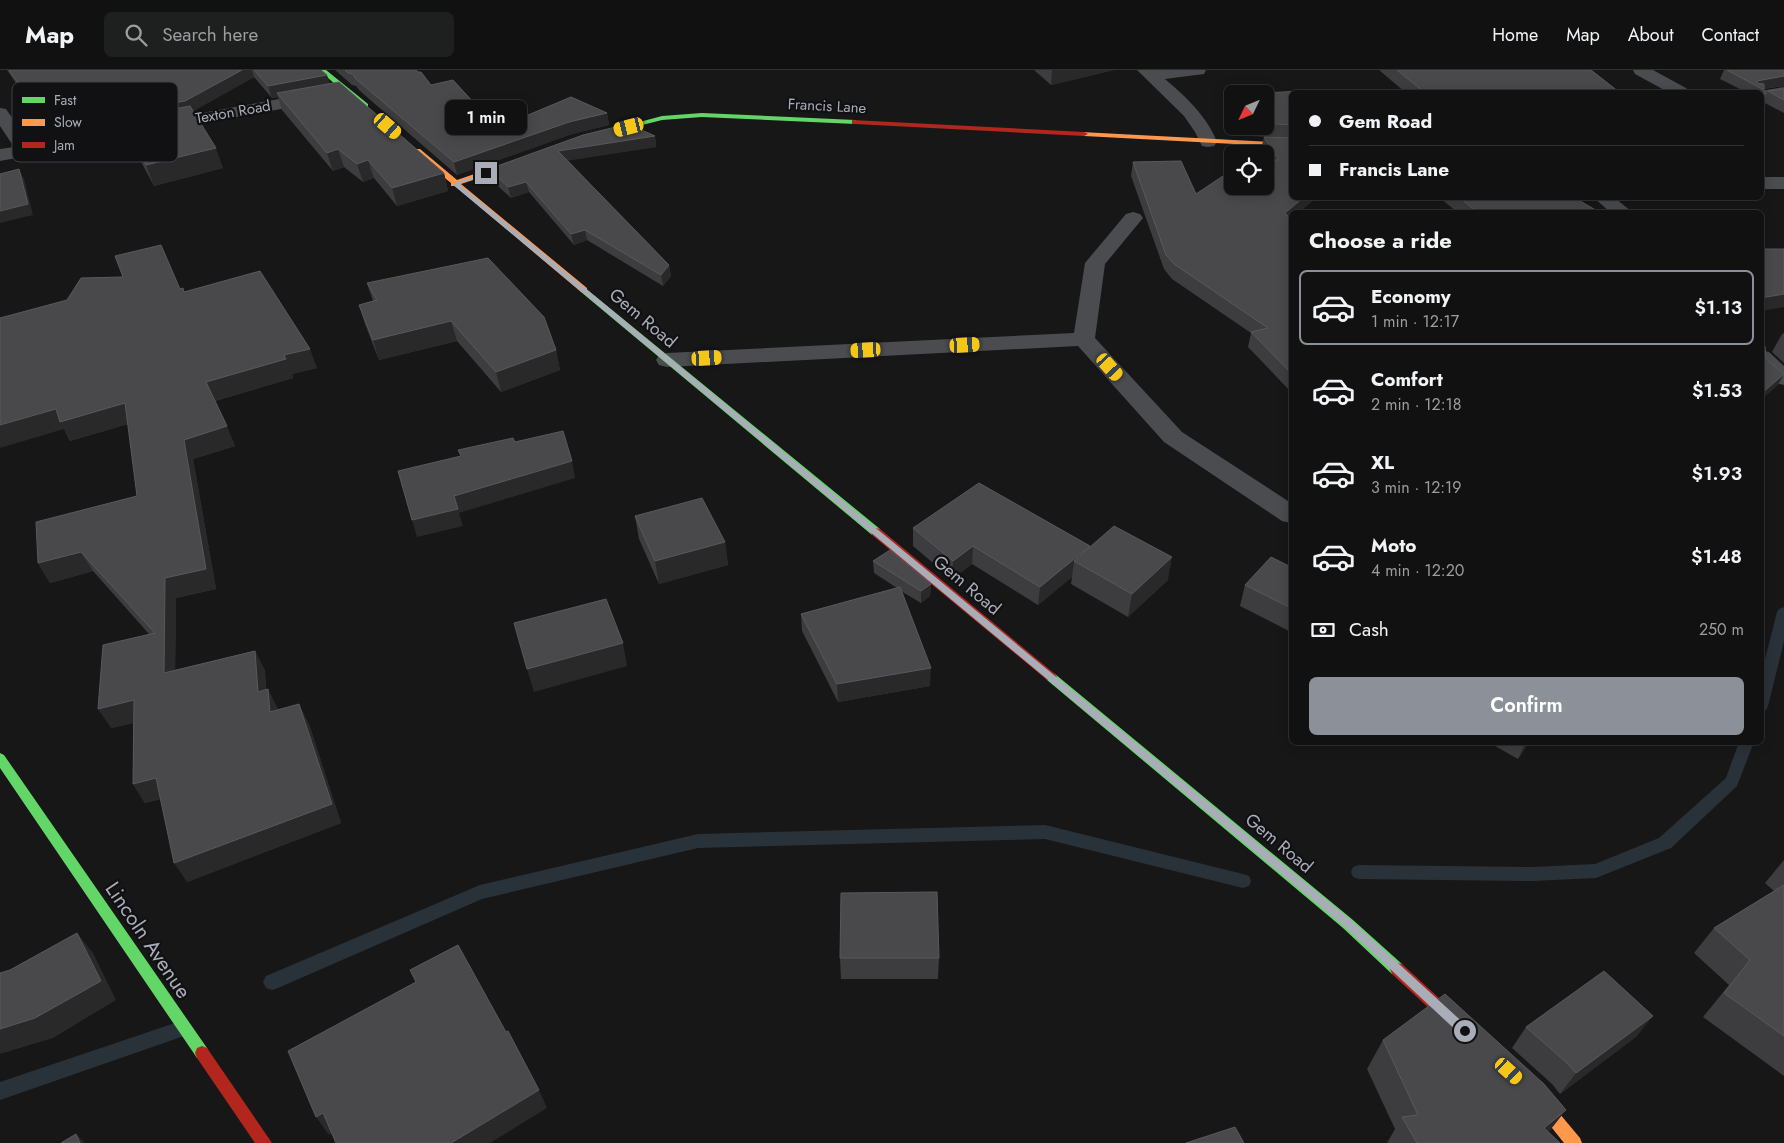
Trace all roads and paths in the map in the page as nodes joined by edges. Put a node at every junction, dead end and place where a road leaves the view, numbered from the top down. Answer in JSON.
{"nodes":[{"id":1,"x":322,"y":70,"type":"edge"},
{"id":2,"x":1198,"y":70,"type":"edge"},
{"id":3,"x":1641,"y":70,"type":"edge"},
{"id":4,"x":1148,"y":73,"type":"edge"},
{"id":5,"x":1676,"y":90,"type":"edge"},
{"id":6,"x":349,"y":91,"type":"junction"},
{"id":7,"x":1784,"y":92,"type":"edge"},
{"id":8,"x":1764,"y":95,"type":"edge"},
{"id":9,"x":0,"y":113,"type":"edge"},
{"id":10,"x":377,"y":116,"type":"edge"},
{"id":11,"x":178,"y":122,"type":"edge"},
{"id":12,"x":12,"y":131,"type":"edge"},
{"id":13,"x":587,"y":137,"type":"edge"},
{"id":14,"x":405,"y":140,"type":"edge"},
{"id":15,"x":1208,"y":142,"type":"junction"},
{"id":16,"x":1289,"y":145,"type":"edge"},
{"id":17,"x":534,"y":157,"type":"edge"},
{"id":18,"x":1764,"y":183,"type":"edge"},
{"id":19,"x":454,"y":184,"type":"junction"},
{"id":20,"x":1784,"y":184,"type":"edge"},
{"id":21,"x":1607,"y":200,"type":"edge"},
{"id":22,"x":1619,"y":210,"type":"edge"},
{"id":23,"x":1133,"y":218,"type":"dead end"},
{"id":24,"x":1084,"y":339,"type":"junction"},
{"id":25,"x":667,"y":360,"type":"junction"},
{"id":26,"x":1764,"y":361,"type":"edge"},
{"id":27,"x":1784,"y":378,"type":"edge"},
{"id":28,"x":1289,"y":514,"type":"edge"},
{"id":29,"x":0,"y":758,"type":"edge"},
{"id":30,"x":1472,"y":1038,"type":"edge"},
{"id":31,"x":1524,"y":1085,"type":"edge"},
{"id":32,"x":264,"y":1143,"type":"edge"},
{"id":33,"x":1574,"y":1143,"type":"edge"}],
"edges":[{"from":1,"to":6,"type":"street"},
{"from":2,"to":4,"type":"street"},
{"from":3,"to":5,"type":"street"},
{"from":4,"to":15,"type":"street"},
{"from":6,"to":10,"type":"street"},
{"from":6,"to":11,"type":"street","name":"Texton Road"},
{"from":7,"to":8,"type":"street"},
{"from":9,"to":12,"type":"street"},
{"from":13,"to":15,"type":"street","name":"Francis Lane"},
{"from":14,"to":19,"type":"street","name":"Gem Road"},
{"from":15,"to":16,"type":"street","name":"Francis Lane"},
{"from":17,"to":19,"type":"street"},
{"from":18,"to":20,"type":"street"},
{"from":19,"to":25,"type":"street","name":"Gem Road"},
{"from":21,"to":22,"type":"street"},
{"from":23,"to":24,"type":"street"},
{"from":24,"to":25,"type":"street"},
{"from":24,"to":28,"type":"street"},
{"from":25,"to":30,"type":"street","name":"Gem Road"},
{"from":26,"to":27,"type":"street"},
{"from":29,"to":32,"type":"street","name":"Lincoln Avenue"},
{"from":31,"to":33,"type":"street"}]}
